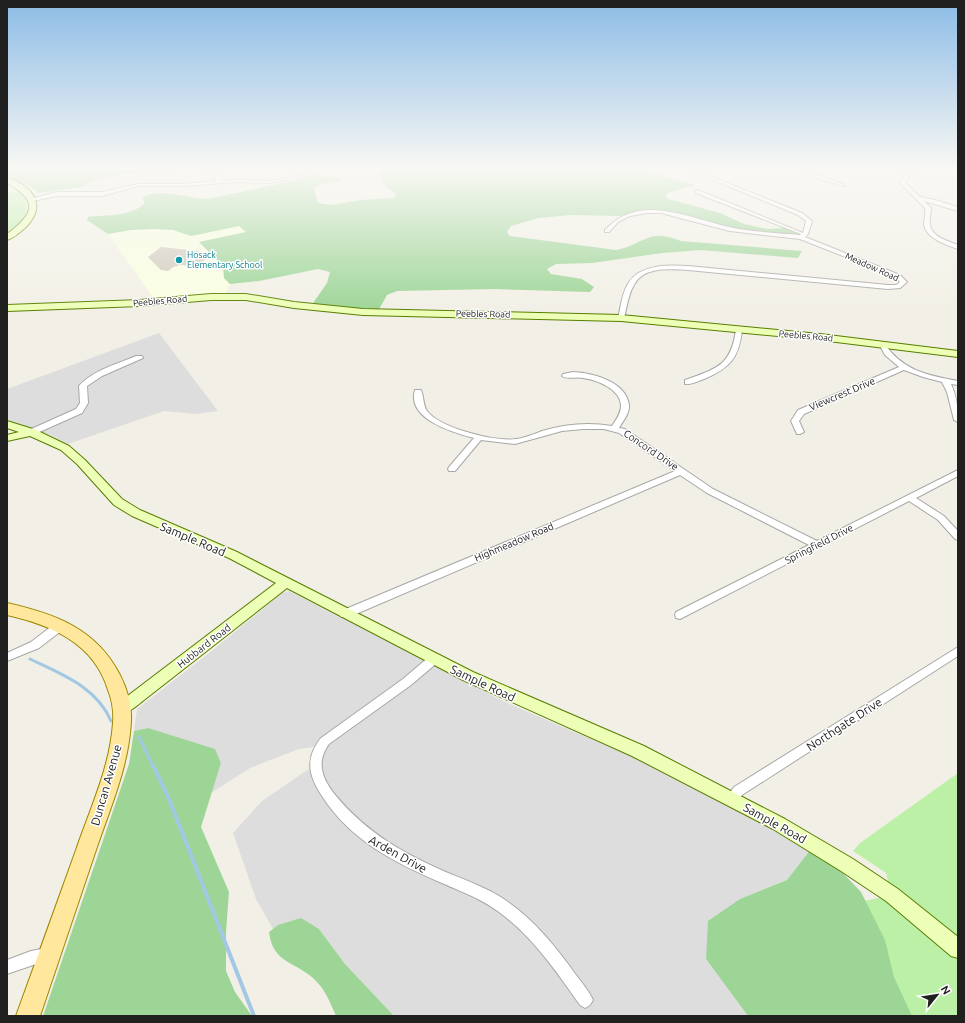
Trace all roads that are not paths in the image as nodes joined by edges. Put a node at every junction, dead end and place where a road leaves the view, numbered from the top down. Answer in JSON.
{"nodes":[{"id":1,"x":30,"y":218,"type":"edge"},
{"id":2,"x":623,"y":218,"type":"edge"},
{"id":3,"x":686,"y":218,"type":"edge"},
{"id":4,"x":759,"y":218,"type":"edge"},
{"id":5,"x":805,"y":218,"type":"edge"},
{"id":6,"x":927,"y":218,"type":"edge"},
{"id":7,"x":607,"y":231,"type":"dead end"},
{"id":8,"x":803,"y":236,"type":"junction"},
{"id":9,"x":7,"y":238,"type":"edge"},
{"id":10,"x":958,"y":247,"type":"edge"},
{"id":11,"x":7,"y":308,"type":"edge"},
{"id":12,"x":621,"y":318,"type":"junction"},
{"id":13,"x":739,"y":330,"type":"junction"},
{"id":14,"x":882,"y":344,"type":"junction"},
{"id":15,"x":958,"y":354,"type":"edge"},
{"id":16,"x":139,"y":358,"type":"dead end"},
{"id":17,"x":905,"y":367,"type":"junction"},
{"id":18,"x":566,"y":376,"type":"dead end"},
{"id":19,"x":945,"y":380,"type":"junction"},
{"id":20,"x":688,"y":382,"type":"dead end"},
{"id":21,"x":958,"y":382,"type":"edge"},
{"id":22,"x":418,"y":392,"type":"dead end"},
{"id":23,"x":958,"y":420,"type":"edge"},
{"id":24,"x":7,"y":424,"type":"edge"},
{"id":25,"x":616,"y":428,"type":"junction"},
{"id":26,"x":32,"y":432,"type":"junction"},
{"id":27,"x":800,"y":432,"type":"dead end"},
{"id":28,"x":479,"y":437,"type":"junction"},
{"id":29,"x":7,"y":438,"type":"edge"},
{"id":30,"x":452,"y":469,"type":"dead end"},
{"id":31,"x":682,"y":472,"type":"junction"},
{"id":32,"x":958,"y":473,"type":"edge"},
{"id":33,"x":910,"y":498,"type":"junction"},
{"id":34,"x":958,"y":537,"type":"edge"},
{"id":35,"x":817,"y":545,"type":"junction"},
{"id":36,"x":285,"y":582,"type":"junction"},
{"id":37,"x":7,"y":609,"type":"edge"},
{"id":38,"x":345,"y":614,"type":"junction"},
{"id":39,"x":680,"y":615,"type":"dead end"},
{"id":40,"x":61,"y":625,"type":"junction"},
{"id":41,"x":958,"y":651,"type":"edge"},
{"id":42,"x":7,"y":657,"type":"edge"},
{"id":43,"x":434,"y":659,"type":"junction"},
{"id":44,"x":122,"y":708,"type":"junction"},
{"id":45,"x":732,"y":798,"type":"junction"},
{"id":46,"x":958,"y":949,"type":"edge"},
{"id":47,"x":47,"y":960,"type":"junction"},
{"id":48,"x":7,"y":967,"type":"edge"},
{"id":49,"x":585,"y":1000,"type":"dead end"},
{"id":50,"x":28,"y":1016,"type":"edge"}],
"edges":[{"from":1,"to":9,"type":"street"},
{"from":2,"to":7,"type":"street","name":"Meadow Road"},
{"from":3,"to":8,"type":"street","name":"Meadow Road"},
{"from":4,"to":8,"type":"street"},
{"from":5,"to":8,"type":"street"},
{"from":6,"to":10,"type":"street"},
{"from":8,"to":12,"type":"street","name":"Meadow Road"},
{"from":11,"to":12,"type":"street","name":"Peebles Road"},
{"from":12,"to":13,"type":"street","name":"Peebles Road"},
{"from":13,"to":14,"type":"street","name":"Peebles Road"},
{"from":13,"to":20,"type":"street"},
{"from":14,"to":15,"type":"street","name":"Peebles Road"},
{"from":14,"to":17,"type":"street"},
{"from":16,"to":26,"type":"street"},
{"from":17,"to":19,"type":"street"},
{"from":17,"to":27,"type":"street","name":"Viewcrest Drive"},
{"from":18,"to":25,"type":"street"},
{"from":19,"to":21,"type":"street"},
{"from":19,"to":23,"type":"street"},
{"from":22,"to":28,"type":"street","name":"Concord Drive"},
{"from":24,"to":26,"type":"street","name":"Sample Road"},
{"from":25,"to":28,"type":"street","name":"Concord Drive"},
{"from":25,"to":31,"type":"street","name":"Concord Drive"},
{"from":26,"to":29,"type":"street"},
{"from":26,"to":36,"type":"street","name":"Sample Road"},
{"from":28,"to":30,"type":"street"},
{"from":31,"to":35,"type":"street","name":"Concord Drive"},
{"from":31,"to":38,"type":"street","name":"Highmeadow Road"},
{"from":32,"to":33,"type":"street","name":"Springfield Drive"},
{"from":33,"to":34,"type":"street"},
{"from":33,"to":35,"type":"street","name":"Springfield Drive"},
{"from":35,"to":39,"type":"street","name":"Springfield Drive"},
{"from":36,"to":38,"type":"street","name":"Sample Road"},
{"from":36,"to":44,"type":"street","name":"Hubbard Road"},
{"from":37,"to":40,"type":"main road","name":"Duncan Avenue"},
{"from":38,"to":43,"type":"street","name":"Sample Road"},
{"from":40,"to":42,"type":"street"},
{"from":40,"to":44,"type":"main road","name":"Duncan Avenue"},
{"from":41,"to":45,"type":"street","name":"Northgate Drive"},
{"from":43,"to":45,"type":"street","name":"Sample Road"},
{"from":43,"to":49,"type":"street","name":"Arden Drive"},
{"from":44,"to":47,"type":"main road","name":"Duncan Avenue"},
{"from":45,"to":46,"type":"street","name":"Sample Road"},
{"from":47,"to":48,"type":"street"},
{"from":47,"to":50,"type":"main road","name":"Duncan Avenue"}]}
